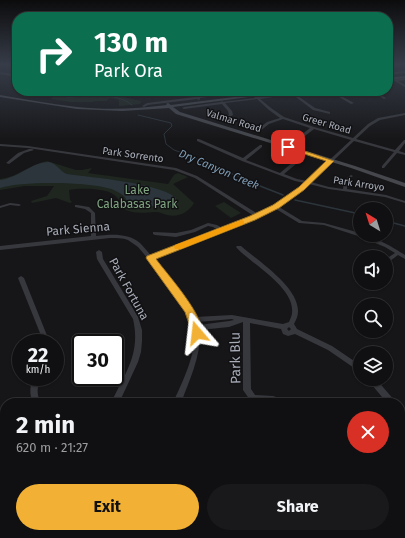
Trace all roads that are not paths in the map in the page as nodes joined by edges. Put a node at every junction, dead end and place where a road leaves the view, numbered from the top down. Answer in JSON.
{"nodes":[{"id":1,"x":0,"y":94,"type":"edge"},
{"id":2,"x":12,"y":96,"type":"edge"},
{"id":3,"x":12,"y":96,"type":"edge"},
{"id":4,"x":195,"y":96,"type":"edge"},
{"id":5,"x":235,"y":96,"type":"edge"},
{"id":6,"x":245,"y":96,"type":"edge"},
{"id":7,"x":255,"y":96,"type":"edge"},
{"id":8,"x":296,"y":96,"type":"edge"},
{"id":9,"x":338,"y":96,"type":"edge"},
{"id":10,"x":381,"y":96,"type":"edge"},
{"id":11,"x":385,"y":98,"type":"dead end"},
{"id":12,"x":31,"y":99,"type":"junction"},
{"id":13,"x":199,"y":100,"type":"junction"},
{"id":14,"x":222,"y":102,"type":"junction"},
{"id":15,"x":352,"y":104,"type":"dead end"},
{"id":16,"x":168,"y":105,"type":"junction"},
{"id":17,"x":144,"y":106,"type":"junction"},
{"id":18,"x":184,"y":108,"type":"dead end"},
{"id":19,"x":329,"y":113,"type":"dead end"},
{"id":20,"x":405,"y":114,"type":"edge"},
{"id":21,"x":284,"y":118,"type":"junction"},
{"id":22,"x":225,"y":119,"type":"dead end"},
{"id":23,"x":313,"y":128,"type":"junction"},
{"id":24,"x":259,"y":130,"type":"dead end"},
{"id":25,"x":353,"y":139,"type":"junction"},
{"id":26,"x":198,"y":140,"type":"dead end"},
{"id":27,"x":296,"y":141,"type":"dead end"},
{"id":28,"x":405,"y":141,"type":"edge"},
{"id":29,"x":0,"y":145,"type":"edge"},
{"id":30,"x":261,"y":146,"type":"dead end"},
{"id":31,"x":27,"y":148,"type":"junction"},
{"id":32,"x":396,"y":151,"type":"junction"},
{"id":33,"x":405,"y":154,"type":"edge"},
{"id":34,"x":298,"y":158,"type":"dead end"},
{"id":35,"x":243,"y":160,"type":"junction"},
{"id":36,"x":331,"y":161,"type":"junction"},
{"id":37,"x":8,"y":163,"type":"dead end"},
{"id":38,"x":383,"y":167,"type":"dead end"},
{"id":39,"x":281,"y":174,"type":"junction"},
{"id":40,"x":351,"y":176,"type":"dead end"},
{"id":41,"x":308,"y":183,"type":"junction"},
{"id":42,"x":405,"y":184,"type":"edge"},
{"id":43,"x":345,"y":190,"type":"junction"},
{"id":44,"x":405,"y":202,"type":"edge"},
{"id":45,"x":19,"y":204,"type":"dead end"},
{"id":46,"x":0,"y":206,"type":"edge"},
{"id":47,"x":77,"y":206,"type":"dead end"},
{"id":48,"x":276,"y":207,"type":"junction"},
{"id":49,"x":258,"y":216,"type":"junction"},
{"id":50,"x":221,"y":230,"type":"junction"},
{"id":51,"x":155,"y":233,"type":"dead end"},
{"id":52,"x":353,"y":233,"type":"edge"},
{"id":53,"x":94,"y":237,"type":"junction"},
{"id":54,"x":375,"y":242,"type":"edge"},
{"id":55,"x":239,"y":247,"type":"dead end"},
{"id":56,"x":0,"y":248,"type":"edge"},
{"id":57,"x":99,"y":252,"type":"dead end"},
{"id":58,"x":398,"y":253,"type":"junction"},
{"id":59,"x":393,"y":257,"type":"edge"},
{"id":60,"x":405,"y":257,"type":"edge"},
{"id":61,"x":150,"y":258,"type":"junction"},
{"id":62,"x":21,"y":278,"type":"dead end"},
{"id":63,"x":194,"y":320,"type":"junction"},
{"id":64,"x":244,"y":321,"type":"junction"},
{"id":65,"x":197,"y":328,"type":"junction"},
{"id":66,"x":290,"y":328,"type":"junction"},
{"id":67,"x":44,"y":334,"type":"edge"},
{"id":68,"x":353,"y":364,"type":"edge"},
{"id":69,"x":34,"y":386,"type":"edge"},
{"id":70,"x":377,"y":386,"type":"edge"},
{"id":71,"x":34,"y":398,"type":"edge"},
{"id":72,"x":117,"y":398,"type":"edge"},
{"id":73,"x":179,"y":398,"type":"edge"},
{"id":74,"x":254,"y":398,"type":"edge"},
{"id":75,"x":388,"y":398,"type":"edge"}],
"edges":[{"from":1,"to":2,"type":"main road"},
{"from":3,"to":12,"type":"main road"},
{"from":4,"to":13,"type":"street"},
{"from":5,"to":13,"type":"main road"},
{"from":6,"to":14,"type":"street"},
{"from":7,"to":21,"type":"street","name":"Greer Road"},
{"from":8,"to":19,"type":"street"},
{"from":9,"to":15,"type":"street"},
{"from":10,"to":11,"type":"street"},
{"from":12,"to":16,"type":"main road"},
{"from":12,"to":17,"type":"main road"},
{"from":13,"to":16,"type":"main road"},
{"from":13,"to":17,"type":"street"},
{"from":14,"to":18,"type":"street"},
{"from":14,"to":22,"type":"street"},
{"from":16,"to":17,"type":"main road"},
{"from":16,"to":36,"type":"main road","name":"Valmar Road"},
{"from":20,"to":25,"type":"street"},
{"from":21,"to":23,"type":"street","name":"Greer Road"},
{"from":21,"to":24,"type":"street"},
{"from":23,"to":25,"type":"street","name":"Greer Road"},
{"from":23,"to":27,"type":"street"},
{"from":25,"to":32,"type":"street","name":"Greer Road"},
{"from":25,"to":36,"type":"street"},
{"from":26,"to":35,"type":"street","name":"Park Arroyo"},
{"from":28,"to":32,"type":"street"},
{"from":29,"to":31,"type":"street","name":"Park Sorrento"},
{"from":30,"to":35,"type":"street"},
{"from":31,"to":37,"type":"street"},
{"from":31,"to":49,"type":"street","name":"Park Sorrento"},
{"from":32,"to":33,"type":"street","name":"Greer Road"},
{"from":32,"to":38,"type":"street"},
{"from":34,"to":39,"type":"street"},
{"from":35,"to":39,"type":"street","name":"Park Arroyo"},
{"from":36,"to":41,"type":"street"},
{"from":36,"to":42,"type":"main road","name":"Valmar Road"},
{"from":39,"to":41,"type":"street","name":"Park Arroyo"},
{"from":40,"to":43,"type":"street"},
{"from":41,"to":43,"type":"street","name":"Park Arroyo"},
{"from":41,"to":48,"type":"street"},
{"from":43,"to":44,"type":"street","name":"Park Arroyo"},
{"from":45,"to":46,"type":"street"},
{"from":47,"to":53,"type":"street"},
{"from":48,"to":49,"type":"street"},
{"from":48,"to":52,"type":"street"},
{"from":49,"to":50,"type":"street"},
{"from":50,"to":51,"type":"street"},
{"from":50,"to":61,"type":"street"},
{"from":53,"to":56,"type":"street","name":"Park Sienna"},
{"from":53,"to":61,"type":"street","name":"Park Sienna"},
{"from":54,"to":58,"type":"street"},
{"from":55,"to":66,"type":"street"},
{"from":57,"to":72,"type":"street","name":"Park Fortuna"},
{"from":58,"to":59,"type":"street"},
{"from":58,"to":60,"type":"street"},
{"from":61,"to":63,"type":"street","name":"Park Sienna"},
{"from":62,"to":67,"type":"street"},
{"from":63,"to":64,"type":"street"},
{"from":63,"to":65,"type":"street","name":"Park Sienna"},
{"from":64,"to":65,"type":"street"},
{"from":64,"to":66,"type":"street"},
{"from":64,"to":74,"type":"street","name":"Park Blu"},
{"from":65,"to":73,"type":"street"},
{"from":66,"to":68,"type":"street"},
{"from":69,"to":71,"type":"street"},
{"from":70,"to":75,"type":"street"}]}
